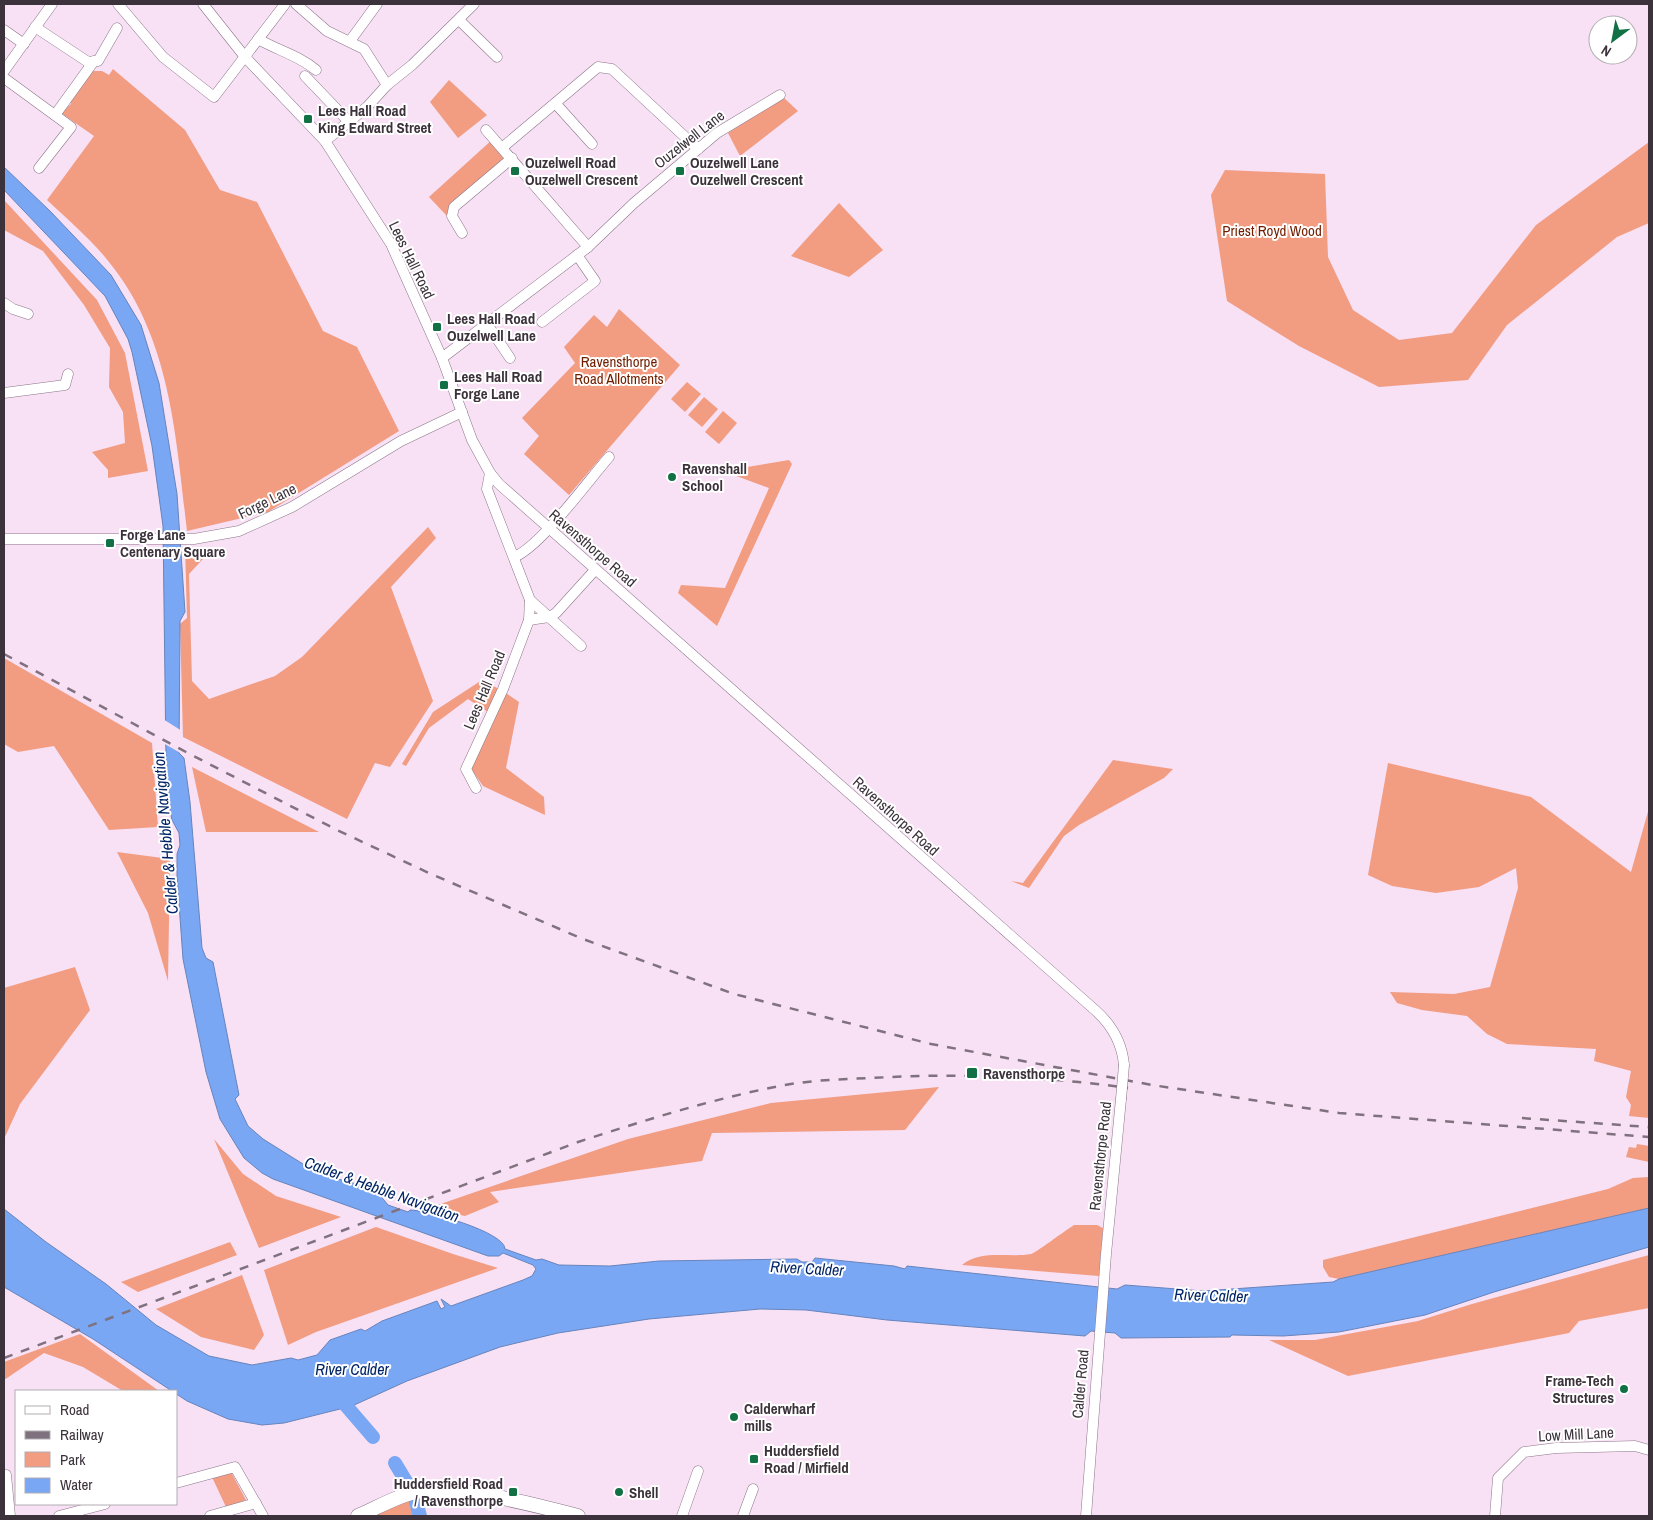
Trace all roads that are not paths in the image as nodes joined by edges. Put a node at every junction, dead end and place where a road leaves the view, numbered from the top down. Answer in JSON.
{"nodes":[{"id":1,"x":52,"y":4,"type":"edge"},
{"id":2,"x":118,"y":4,"type":"edge"},
{"id":3,"x":203,"y":4,"type":"edge"},
{"id":4,"x":285,"y":4,"type":"edge"},
{"id":5,"x":296,"y":4,"type":"edge"},
{"id":6,"x":377,"y":4,"type":"edge"},
{"id":7,"x":474,"y":4,"type":"edge"},
{"id":8,"x":459,"y":20,"type":"junction"},
{"id":9,"x":35,"y":27,"type":"junction"},
{"id":10,"x":117,"y":28,"type":"dead end"},
{"id":11,"x":4,"y":30,"type":"edge"},
{"id":12,"x":258,"y":39,"type":"junction"},
{"id":13,"x":350,"y":41,"type":"junction"},
{"id":14,"x":24,"y":44,"type":"junction"},
{"id":15,"x":245,"y":57,"type":"junction"},
{"id":16,"x":497,"y":57,"type":"dead end"},
{"id":17,"x":94,"y":61,"type":"junction"},
{"id":18,"x":316,"y":70,"type":"dead end"},
{"id":19,"x":4,"y":71,"type":"edge"},
{"id":20,"x":305,"y":76,"type":"dead end"},
{"id":21,"x":4,"y":78,"type":"edge"},
{"id":22,"x":387,"y":85,"type":"junction"},
{"id":23,"x":780,"y":95,"type":"dead end"},
{"id":24,"x":556,"y":104,"type":"junction"},
{"id":25,"x":54,"y":115,"type":"junction"},
{"id":26,"x":349,"y":122,"type":"junction"},
{"id":27,"x":486,"y":130,"type":"dead end"},
{"id":28,"x":324,"y":141,"type":"junction"},
{"id":29,"x":592,"y":144,"type":"dead end"},
{"id":30,"x":503,"y":147,"type":"junction"},
{"id":31,"x":698,"y":149,"type":"junction"},
{"id":32,"x":512,"y":158,"type":"junction"},
{"id":33,"x":39,"y":168,"type":"dead end"},
{"id":34,"x":462,"y":233,"type":"dead end"},
{"id":35,"x":588,"y":247,"type":"junction"},
{"id":36,"x":577,"y":255,"type":"junction"},
{"id":37,"x":4,"y":303,"type":"edge"},
{"id":38,"x":28,"y":314,"type":"dead end"},
{"id":39,"x":542,"y":322,"type":"dead end"},
{"id":40,"x":487,"y":324,"type":"junction"},
{"id":41,"x":442,"y":358,"type":"junction"},
{"id":42,"x":510,"y":358,"type":"dead end"},
{"id":43,"x":68,"y":374,"type":"dead end"},
{"id":44,"x":4,"y":393,"type":"edge"},
{"id":45,"x":462,"y":412,"type":"junction"},
{"id":46,"x":609,"y":457,"type":"dead end"},
{"id":47,"x":490,"y":473,"type":"junction"},
{"id":48,"x":548,"y":528,"type":"junction"},
{"id":49,"x":4,"y":538,"type":"edge"},
{"id":50,"x":514,"y":557,"type":"junction"},
{"id":51,"x":595,"y":570,"type":"junction"},
{"id":52,"x":530,"y":600,"type":"junction"},
{"id":53,"x":549,"y":617,"type":"junction"},
{"id":54,"x":529,"y":620,"type":"junction"},
{"id":55,"x":581,"y":646,"type":"dead end"},
{"id":56,"x":476,"y":788,"type":"dead end"},
{"id":57,"x":1106,"y":1254,"type":"joint"},
{"id":58,"x":1649,"y":1450,"type":"edge"},
{"id":59,"x":698,"y":1471,"type":"dead end"},
{"id":60,"x":4,"y":1475,"type":"edge"},
{"id":61,"x":178,"y":1482,"type":"edge"},
{"id":62,"x":753,"y":1489,"type":"dead end"},
{"id":63,"x":256,"y":1503,"type":"junction"},
{"id":64,"x":102,"y":1505,"type":"edge"},
{"id":65,"x":10,"y":1516,"type":"edge"},
{"id":66,"x":59,"y":1516,"type":"edge"},
{"id":67,"x":64,"y":1516,"type":"edge"},
{"id":68,"x":210,"y":1516,"type":"edge"},
{"id":69,"x":263,"y":1516,"type":"edge"},
{"id":70,"x":358,"y":1516,"type":"edge"},
{"id":71,"x":578,"y":1516,"type":"edge"},
{"id":72,"x":682,"y":1516,"type":"edge"},
{"id":73,"x":743,"y":1516,"type":"edge"},
{"id":74,"x":1086,"y":1516,"type":"edge"},
{"id":75,"x":1495,"y":1516,"type":"edge"}],
"edges":[{"from":1,"to":9,"type":"street"},
{"from":2,"to":15,"type":"street"},
{"from":3,"to":15,"type":"street","name":"Lees Hall Road"},
{"from":4,"to":12,"type":"street"},
{"from":5,"to":13,"type":"street"},
{"from":6,"to":13,"type":"street"},
{"from":7,"to":8,"type":"street"},
{"from":8,"to":16,"type":"street"},
{"from":8,"to":22,"type":"street"},
{"from":9,"to":14,"type":"street"},
{"from":9,"to":17,"type":"street"},
{"from":10,"to":17,"type":"street"},
{"from":11,"to":14,"type":"street"},
{"from":12,"to":15,"type":"street"},
{"from":12,"to":18,"type":"street"},
{"from":13,"to":22,"type":"street"},
{"from":14,"to":19,"type":"street"},
{"from":15,"to":28,"type":"street","name":"Lees Hall Road"},
{"from":17,"to":25,"type":"street"},
{"from":20,"to":26,"type":"street"},
{"from":21,"to":25,"type":"street"},
{"from":22,"to":26,"type":"street"},
{"from":23,"to":31,"type":"street","name":"Ouzelwell Lane"},
{"from":24,"to":29,"type":"street"},
{"from":24,"to":30,"type":"street"},
{"from":24,"to":31,"type":"street"},
{"from":25,"to":33,"type":"street"},
{"from":26,"to":28,"type":"street"},
{"from":27,"to":30,"type":"street"},
{"from":28,"to":41,"type":"street","name":"Lees Hall Road"},
{"from":30,"to":32,"type":"street"},
{"from":31,"to":35,"type":"street","name":"Ouzelwell Lane"},
{"from":32,"to":34,"type":"street"},
{"from":32,"to":35,"type":"street"},
{"from":35,"to":36,"type":"street","name":"Ouzelwell Lane"},
{"from":36,"to":39,"type":"street"},
{"from":36,"to":40,"type":"street","name":"Ouzelwell Lane"},
{"from":37,"to":38,"type":"street"},
{"from":40,"to":41,"type":"street","name":"Ouzelwell Lane"},
{"from":40,"to":42,"type":"street"},
{"from":41,"to":45,"type":"street","name":"Lees Hall Road"},
{"from":43,"to":44,"type":"street"},
{"from":45,"to":47,"type":"street","name":"Lees Hall Road"},
{"from":45,"to":49,"type":"street","name":"Forge Lane"},
{"from":46,"to":48,"type":"street"},
{"from":47,"to":48,"type":"street","name":"Ravensthorpe Road"},
{"from":47,"to":50,"type":"street","name":"Lees Hall Road"},
{"from":48,"to":50,"type":"street"},
{"from":48,"to":51,"type":"street","name":"Ravensthorpe Road"},
{"from":50,"to":52,"type":"street","name":"Lees Hall Road"},
{"from":51,"to":53,"type":"street"},
{"from":51,"to":57,"type":"street","name":"Ravensthorpe Road","bridge":true},
{"from":52,"to":53,"type":"street","name":"Lees Hall Road"},
{"from":52,"to":54,"type":"street","name":"Lees Hall Road"},
{"from":53,"to":54,"type":"street"},
{"from":53,"to":55,"type":"street","name":"Lees Hall Road"},
{"from":54,"to":56,"type":"street","name":"Lees Hall Road"},
{"from":57,"to":74,"type":"street","name":"Calder Road"},
{"from":58,"to":75,"type":"street","name":"Low Mill Lane"},
{"from":59,"to":72,"type":"street"},
{"from":60,"to":65,"type":"street"},
{"from":61,"to":63,"type":"street"},
{"from":62,"to":73,"type":"street"},
{"from":63,"to":68,"type":"street"},
{"from":63,"to":69,"type":"street"},
{"from":64,"to":67,"type":"street"},
{"from":66,"to":67,"type":"street"},
{"from":70,"to":71,"type":"highway"}]}
